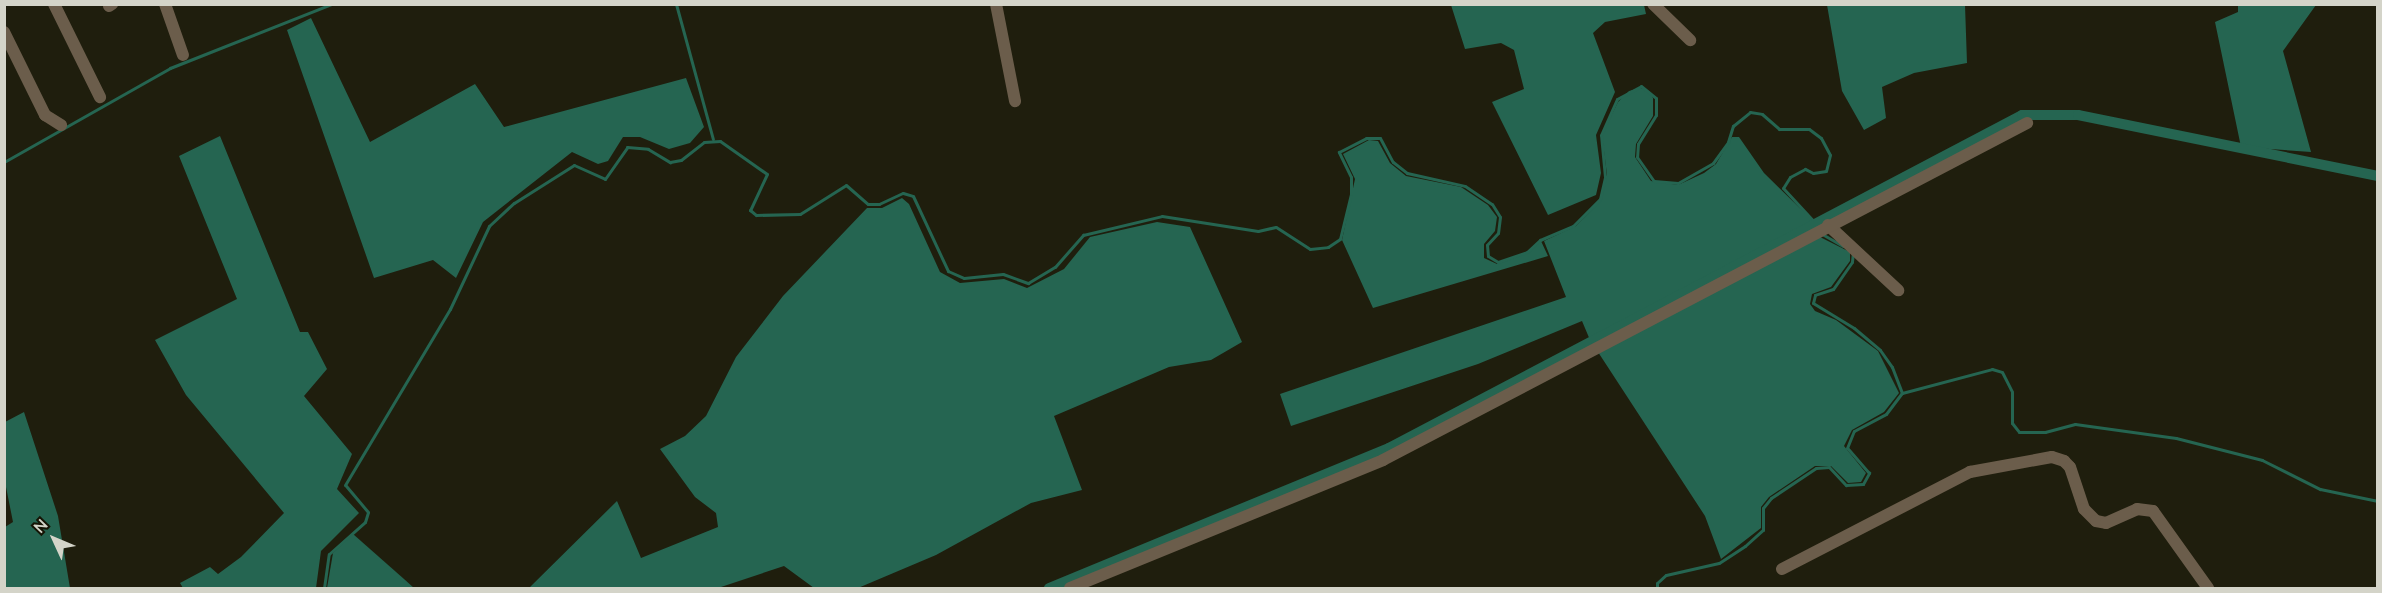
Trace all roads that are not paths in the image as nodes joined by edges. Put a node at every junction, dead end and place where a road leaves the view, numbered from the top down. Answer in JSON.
{"nodes":[{"id":1,"x":54,"y":4,"type":"edge"},
{"id":2,"x":165,"y":4,"type":"edge"},
{"id":3,"x":996,"y":4,"type":"edge"},
{"id":4,"x":1653,"y":4,"type":"edge"},
{"id":5,"x":4,"y":32,"type":"edge"},
{"id":6,"x":1690,"y":40,"type":"dead end"},
{"id":7,"x":183,"y":55,"type":"dead end"},
{"id":8,"x":100,"y":97,"type":"dead end"},
{"id":9,"x":1015,"y":101,"type":"dead end"},
{"id":10,"x":2027,"y":123,"type":"dead end"},
{"id":11,"x":61,"y":125,"type":"dead end"},
{"id":12,"x":1822,"y":229,"type":"junction"},
{"id":13,"x":1898,"y":290,"type":"dead end"},
{"id":14,"x":1782,"y":568,"type":"dead end"},
{"id":15,"x":1070,"y":588,"type":"edge"},
{"id":16,"x":2208,"y":588,"type":"edge"}],
"edges":[{"from":1,"to":8,"type":"street"},
{"from":2,"to":7,"type":"street"},
{"from":3,"to":9,"type":"street"},
{"from":4,"to":6,"type":"street"},
{"from":5,"to":11,"type":"street"},
{"from":10,"to":12,"type":"street"},
{"from":12,"to":13,"type":"street"},
{"from":12,"to":15,"type":"street"},
{"from":14,"to":16,"type":"street"}]}
